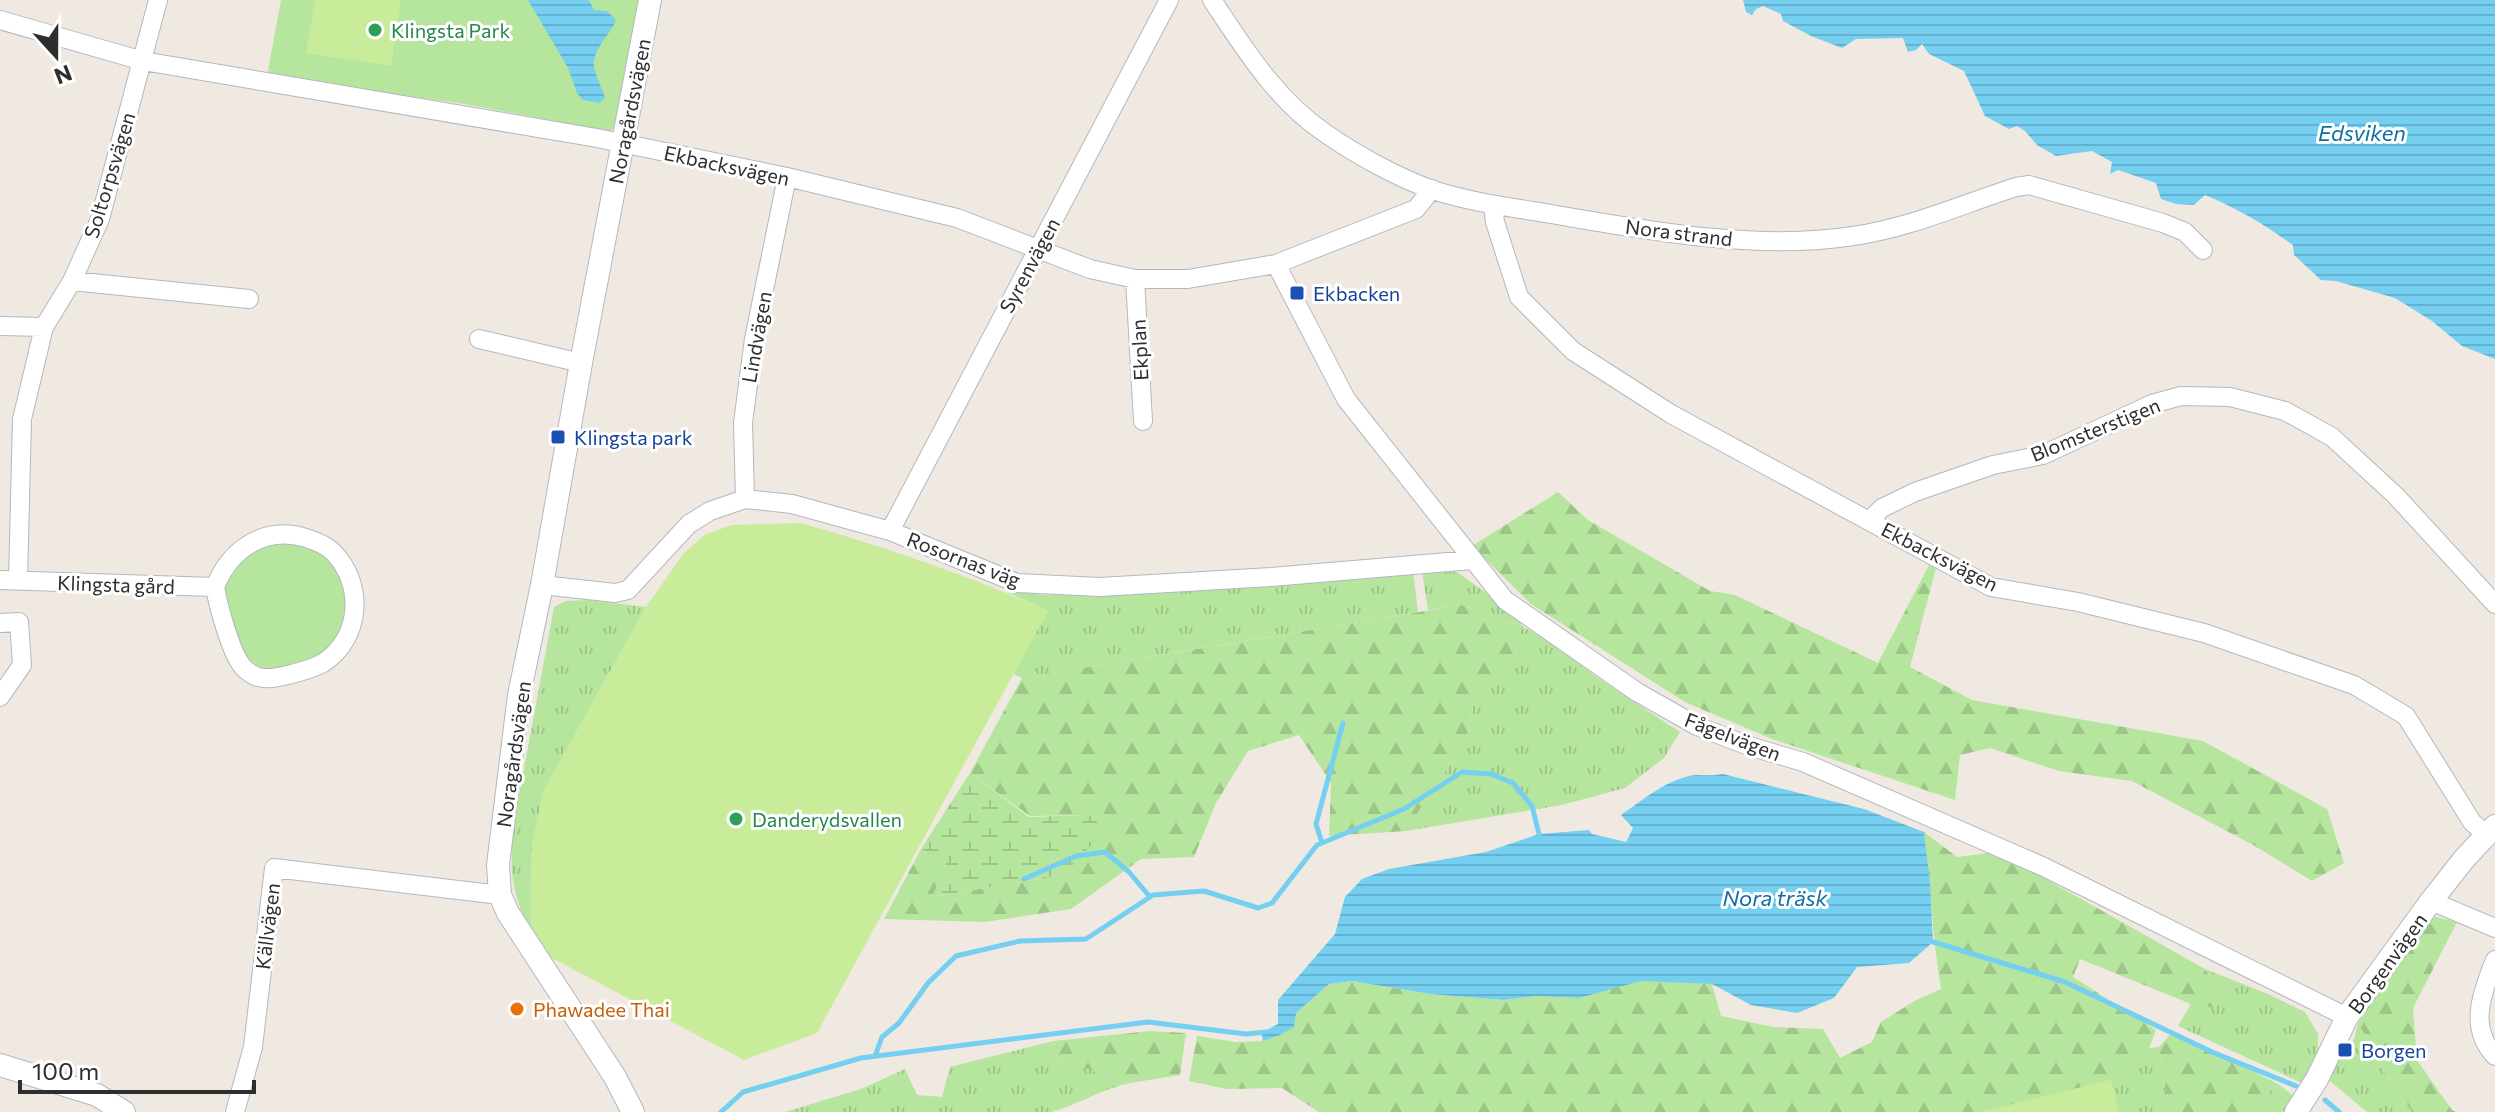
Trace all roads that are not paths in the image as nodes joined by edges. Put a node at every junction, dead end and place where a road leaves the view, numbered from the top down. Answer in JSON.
{"nodes":[{"id":1,"x":158,"y":0,"type":"edge"},
{"id":2,"x":650,"y":0,"type":"edge"},
{"id":3,"x":1169,"y":0,"type":"edge"},
{"id":4,"x":1212,"y":0,"type":"edge"},
{"id":5,"x":0,"y":20,"type":"edge"},
{"id":6,"x":143,"y":61,"type":"junction"},
{"id":7,"x":623,"y":143,"type":"junction"},
{"id":8,"x":787,"y":177,"type":"junction"},
{"id":9,"x":1432,"y":189,"type":"junction"},
{"id":10,"x":1493,"y":205,"type":"junction"},
{"id":11,"x":1038,"y":248,"type":"junction"},
{"id":12,"x":2203,"y":250,"type":"dead end"},
{"id":13,"x":1276,"y":264,"type":"junction"},
{"id":14,"x":1135,"y":279,"type":"junction"},
{"id":15,"x":72,"y":281,"type":"junction"},
{"id":16,"x":249,"y":299,"type":"dead end"},
{"id":17,"x":0,"y":326,"type":"edge"},
{"id":18,"x":44,"y":327,"type":"junction"},
{"id":19,"x":479,"y":339,"type":"dead end"},
{"id":20,"x":581,"y":363,"type":"junction"},
{"id":21,"x":1143,"y":421,"type":"dead end"},
{"id":22,"x":745,"y":499,"type":"junction"},
{"id":23,"x":1870,"y":520,"type":"junction"},
{"id":24,"x":890,"y":531,"type":"junction"},
{"id":25,"x":1472,"y":560,"type":"junction"},
{"id":26,"x":9,"y":580,"type":"edge"},
{"id":27,"x":542,"y":585,"type":"junction"},
{"id":28,"x":215,"y":587,"type":"junction"},
{"id":29,"x":2495,"y":604,"type":"edge"},
{"id":30,"x":9,"y":623,"type":"edge"},
{"id":31,"x":0,"y":697,"type":"edge"},
{"id":32,"x":2491,"y":831,"type":"edge"},
{"id":33,"x":500,"y":895,"type":"junction"},
{"id":34,"x":2431,"y":901,"type":"junction"},
{"id":35,"x":2495,"y":928,"type":"edge"},
{"id":36,"x":2495,"y":960,"type":"edge"},
{"id":37,"x":2347,"y":1017,"type":"junction"},
{"id":38,"x":2495,"y":1056,"type":"edge"},
{"id":39,"x":0,"y":1065,"type":"edge"},
{"id":40,"x":2305,"y":1099,"type":"edge"},
{"id":41,"x":124,"y":1112,"type":"edge"},
{"id":42,"x":235,"y":1112,"type":"edge"},
{"id":43,"x":633,"y":1112,"type":"edge"}],
"edges":[{"from":1,"to":6,"type":"street","name":"Soltorpsvägen"},
{"from":2,"to":7,"type":"street","name":"Noragårdsvägen"},
{"from":3,"to":11,"type":"street","name":"Syrenvägen"},
{"from":4,"to":9,"type":"street","name":"Nora strand"},
{"from":5,"to":6,"type":"street","name":"Ekbacksvägen"},
{"from":6,"to":7,"type":"street","name":"Ekbacksvägen"},
{"from":6,"to":15,"type":"street","name":"Soltorpsvägen"},
{"from":7,"to":8,"type":"street","name":"Ekbacksvägen"},
{"from":7,"to":20,"type":"street","name":"Noragårdsvägen"},
{"from":8,"to":11,"type":"street","name":"Ekbacksvägen"},
{"from":8,"to":22,"type":"street","name":"Lindvägen"},
{"from":9,"to":10,"type":"street","name":"Nora strand"},
{"from":9,"to":13,"type":"street","name":"Ekbacksvägen"},
{"from":10,"to":12,"type":"street","name":"Nora strand"},
{"from":10,"to":23,"type":"street","name":"Ekbacksvägen"},
{"from":11,"to":14,"type":"street","name":"Ekbacksvägen"},
{"from":11,"to":24,"type":"street","name":"Syrenvägen"},
{"from":13,"to":14,"type":"street","name":"Ekbacksvägen"},
{"from":13,"to":25,"type":"street","name":"Fågelvägen"},
{"from":14,"to":21,"type":"street","name":"Ekplan"},
{"from":15,"to":16,"type":"street"},
{"from":15,"to":18,"type":"street","name":"Soltorpsvägen"},
{"from":17,"to":18,"type":"street"},
{"from":18,"to":26,"type":"street","name":"Soltorpsvägen"},
{"from":19,"to":20,"type":"street"},
{"from":20,"to":27,"type":"street","name":"Noragårdsvägen"},
{"from":22,"to":24,"type":"street","name":"Rosornas väg"},
{"from":22,"to":27,"type":"street","name":"Rosornas väg"},
{"from":23,"to":29,"type":"street","name":"Blomsterstigen"},
{"from":23,"to":32,"type":"street","name":"Ekbacksvägen"},
{"from":24,"to":25,"type":"street","name":"Rosornas väg"},
{"from":25,"to":37,"type":"street","name":"Fågelvägen"},
{"from":26,"to":28,"type":"street","name":"Klingsta gård"},
{"from":27,"to":33,"type":"street","name":"Noragårdsvägen"},
{"from":28,"to":28,"type":"street"},
{"from":30,"to":31,"type":"street"},
{"from":32,"to":34,"type":"street","name":"Borgenvägen"},
{"from":33,"to":42,"type":"street","name":"Källvägen"},
{"from":33,"to":43,"type":"street","name":"Noragårdsvägen"},
{"from":34,"to":35,"type":"street"},
{"from":34,"to":37,"type":"street","name":"Borgenvägen"},
{"from":36,"to":38,"type":"street"},
{"from":37,"to":40,"type":"street","name":"Borgenvägen"},
{"from":39,"to":41,"type":"street"}]}
